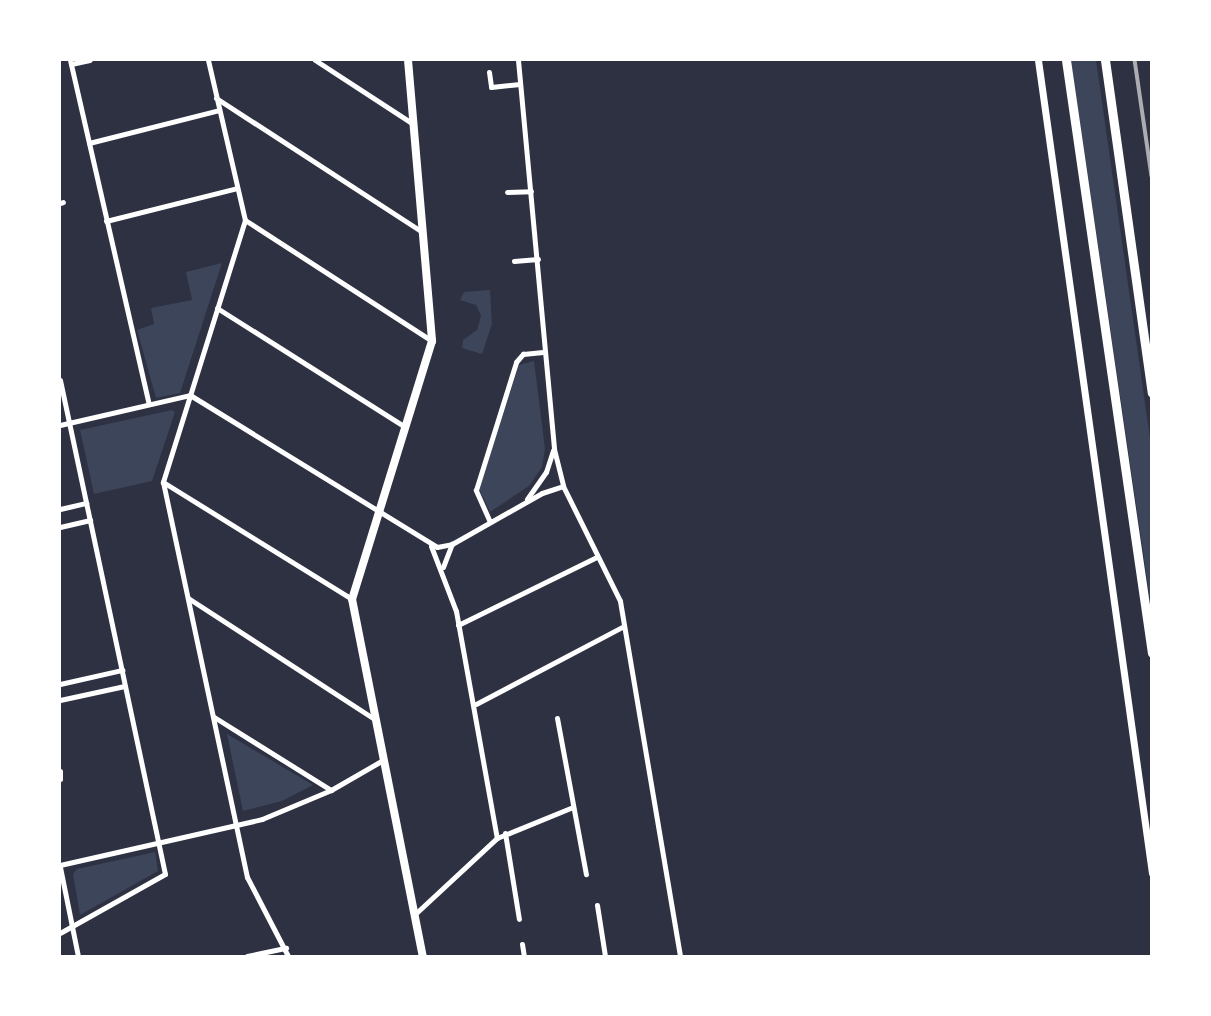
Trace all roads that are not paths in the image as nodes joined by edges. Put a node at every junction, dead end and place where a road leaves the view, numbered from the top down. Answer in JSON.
{"nodes":[{"id":1,"x":90,"y":60,"type":"edge"},
{"id":2,"x":208,"y":60,"type":"edge"},
{"id":3,"x":315,"y":60,"type":"edge"},
{"id":4,"x":408,"y":60,"type":"edge"},
{"id":5,"x":518,"y":60,"type":"edge"},
{"id":6,"x":1038,"y":60,"type":"edge"},
{"id":7,"x":1066,"y":60,"type":"edge"},
{"id":8,"x":1105,"y":60,"type":"edge"},
{"id":9,"x":71,"y":62,"type":"edge"},
{"id":10,"x":489,"y":72,"type":"dead end"},
{"id":11,"x":520,"y":84,"type":"junction"},
{"id":12,"x":216,"y":98,"type":"junction"},
{"id":13,"x":219,"y":110,"type":"junction"},
{"id":14,"x":413,"y":124,"type":"junction"},
{"id":15,"x":89,"y":143,"type":"junction"},
{"id":16,"x":237,"y":188,"type":"junction"},
{"id":17,"x":531,"y":191,"type":"junction"},
{"id":18,"x":507,"y":192,"type":"dead end"},
{"id":19,"x":245,"y":220,"type":"junction"},
{"id":20,"x":106,"y":221,"type":"junction"},
{"id":21,"x":422,"y":232,"type":"junction"},
{"id":22,"x":538,"y":259,"type":"junction"},
{"id":23,"x":514,"y":261,"type":"dead end"},
{"id":24,"x":217,"y":308,"type":"junction"},
{"id":25,"x":432,"y":341,"type":"junction"},
{"id":26,"x":542,"y":352,"type":"junction"},
{"id":27,"x":60,"y":380,"type":"edge"},
{"id":28,"x":1152,"y":393,"type":"edge"},
{"id":29,"x":190,"y":395,"type":"junction"},
{"id":30,"x":149,"y":404,"type":"junction"},
{"id":31,"x":69,"y":423,"type":"junction"},
{"id":32,"x":60,"y":425,"type":"edge"},
{"id":33,"x":405,"y":427,"type":"junction"},
{"id":34,"x":554,"y":449,"type":"junction"},
{"id":35,"x":163,"y":482,"type":"junction"},
{"id":36,"x":563,"y":486,"type":"junction"},
{"id":37,"x":86,"y":503,"type":"junction"},
{"id":38,"x":519,"y":506,"type":"junction"},
{"id":39,"x":60,"y":509,"type":"edge"},
{"id":40,"x":379,"y":513,"type":"junction"},
{"id":41,"x":90,"y":520,"type":"junction"},
{"id":42,"x":490,"y":522,"type":"junction"},
{"id":43,"x":60,"y":527,"type":"edge"},
{"id":44,"x":452,"y":544,"type":"junction"},
{"id":45,"x":431,"y":546,"type":"junction"},
{"id":46,"x":597,"y":557,"type":"junction"},
{"id":47,"x":443,"y":570,"type":"junction"},
{"id":48,"x":188,"y":598,"type":"junction"},
{"id":49,"x":352,"y":599,"type":"junction"},
{"id":50,"x":458,"y":625,"type":"junction"},
{"id":51,"x":624,"y":626,"type":"junction"},
{"id":52,"x":1152,"y":653,"type":"edge"},
{"id":53,"x":122,"y":670,"type":"junction"},
{"id":54,"x":60,"y":684,"type":"edge"},
{"id":55,"x":125,"y":686,"type":"junction"},
{"id":56,"x":60,"y":700,"type":"edge"},
{"id":57,"x":476,"y":704,"type":"junction"},
{"id":58,"x":214,"y":717,"type":"junction"},
{"id":59,"x":557,"y":718,"type":"dead end"},
{"id":60,"x":376,"y":720,"type":"junction"},
{"id":61,"x":383,"y":760,"type":"junction"},
{"id":62,"x":60,"y":771,"type":"edge"},
{"id":63,"x":60,"y":779,"type":"edge"},
{"id":64,"x":331,"y":790,"type":"junction"},
{"id":65,"x":573,"y":807,"type":"junction"},
{"id":66,"x":237,"y":827,"type":"junction"},
{"id":67,"x":505,"y":833,"type":"junction"},
{"id":68,"x":497,"y":838,"type":"junction"},
{"id":69,"x":159,"y":842,"type":"junction"},
{"id":70,"x":60,"y":866,"type":"edge"},
{"id":71,"x":1152,"y":873,"type":"edge"},
{"id":72,"x":586,"y":874,"type":"dead end"},
{"id":73,"x":597,"y":905,"type":"dead end"},
{"id":74,"x":414,"y":915,"type":"junction"},
{"id":75,"x":519,"y":919,"type":"dead end"},
{"id":76,"x":72,"y":927,"type":"junction"},
{"id":77,"x":60,"y":933,"type":"edge"},
{"id":78,"x":522,"y":944,"type":"dead end"},
{"id":79,"x":286,"y":948,"type":"junction"},
{"id":80,"x":78,"y":957,"type":"edge"},
{"id":81,"x":247,"y":957,"type":"edge"},
{"id":82,"x":288,"y":957,"type":"edge"},
{"id":83,"x":423,"y":957,"type":"edge"},
{"id":84,"x":524,"y":957,"type":"edge"},
{"id":85,"x":605,"y":957,"type":"edge"},
{"id":86,"x":680,"y":957,"type":"edge"}],
"edges":[{"from":1,"to":9,"type":"street"},
{"from":2,"to":12,"type":"street"},
{"from":3,"to":14,"type":"street"},
{"from":4,"to":14,"type":"main road"},
{"from":5,"to":11,"type":"street"},
{"from":6,"to":71,"type":"street"},
{"from":7,"to":52,"type":"highway"},
{"from":8,"to":28,"type":"highway"},
{"from":9,"to":15,"type":"street"},
{"from":10,"to":11,"type":"street"},
{"from":11,"to":17,"type":"street"},
{"from":12,"to":13,"type":"street"},
{"from":12,"to":21,"type":"street"},
{"from":13,"to":15,"type":"street"},
{"from":13,"to":16,"type":"street"},
{"from":14,"to":21,"type":"main road"},
{"from":15,"to":20,"type":"street"},
{"from":16,"to":19,"type":"street"},
{"from":16,"to":20,"type":"street"},
{"from":17,"to":18,"type":"street"},
{"from":17,"to":22,"type":"street"},
{"from":19,"to":24,"type":"street"},
{"from":19,"to":25,"type":"street"},
{"from":20,"to":30,"type":"street"},
{"from":21,"to":25,"type":"main road"},
{"from":22,"to":23,"type":"street"},
{"from":22,"to":26,"type":"street"},
{"from":24,"to":29,"type":"street"},
{"from":24,"to":33,"type":"street"},
{"from":25,"to":33,"type":"main road"},
{"from":26,"to":34,"type":"street"},
{"from":26,"to":42,"type":"street"},
{"from":27,"to":31,"type":"street"},
{"from":29,"to":30,"type":"street"},
{"from":29,"to":35,"type":"street"},
{"from":29,"to":40,"type":"street"},
{"from":30,"to":31,"type":"street"},
{"from":31,"to":32,"type":"street"},
{"from":31,"to":37,"type":"street"},
{"from":33,"to":40,"type":"main road"},
{"from":34,"to":36,"type":"street"},
{"from":34,"to":38,"type":"street"},
{"from":35,"to":48,"type":"street"},
{"from":35,"to":49,"type":"street"},
{"from":36,"to":38,"type":"street"},
{"from":36,"to":46,"type":"street"},
{"from":37,"to":39,"type":"street"},
{"from":37,"to":41,"type":"street"},
{"from":38,"to":42,"type":"street"},
{"from":40,"to":45,"type":"street"},
{"from":40,"to":49,"type":"main road"},
{"from":41,"to":43,"type":"street"},
{"from":41,"to":53,"type":"street"},
{"from":42,"to":44,"type":"street"},
{"from":44,"to":45,"type":"street"},
{"from":44,"to":47,"type":"street"},
{"from":45,"to":47,"type":"street"},
{"from":46,"to":50,"type":"street"},
{"from":46,"to":51,"type":"street"},
{"from":47,"to":50,"type":"street"},
{"from":48,"to":58,"type":"street"},
{"from":48,"to":60,"type":"street"},
{"from":49,"to":60,"type":"main road"},
{"from":50,"to":57,"type":"street"},
{"from":51,"to":57,"type":"street"},
{"from":51,"to":86,"type":"street"},
{"from":53,"to":54,"type":"street"},
{"from":53,"to":55,"type":"street"},
{"from":55,"to":56,"type":"street"},
{"from":55,"to":69,"type":"street"},
{"from":57,"to":68,"type":"street"},
{"from":58,"to":64,"type":"street"},
{"from":58,"to":66,"type":"street"},
{"from":59,"to":65,"type":"street"},
{"from":60,"to":61,"type":"main road"},
{"from":61,"to":64,"type":"street"},
{"from":61,"to":74,"type":"main road"},
{"from":62,"to":63,"type":"street"},
{"from":64,"to":66,"type":"street"},
{"from":65,"to":67,"type":"street"},
{"from":65,"to":72,"type":"street"},
{"from":66,"to":69,"type":"street"},
{"from":66,"to":79,"type":"street"},
{"from":67,"to":68,"type":"street"},
{"from":67,"to":75,"type":"street"},
{"from":68,"to":74,"type":"street"},
{"from":69,"to":70,"type":"street"},
{"from":69,"to":76,"type":"street"},
{"from":70,"to":76,"type":"street"},
{"from":73,"to":85,"type":"street"},
{"from":74,"to":83,"type":"main road"},
{"from":76,"to":77,"type":"street"},
{"from":76,"to":80,"type":"street"},
{"from":78,"to":84,"type":"street"},
{"from":79,"to":81,"type":"street"},
{"from":79,"to":82,"type":"street"}]}
